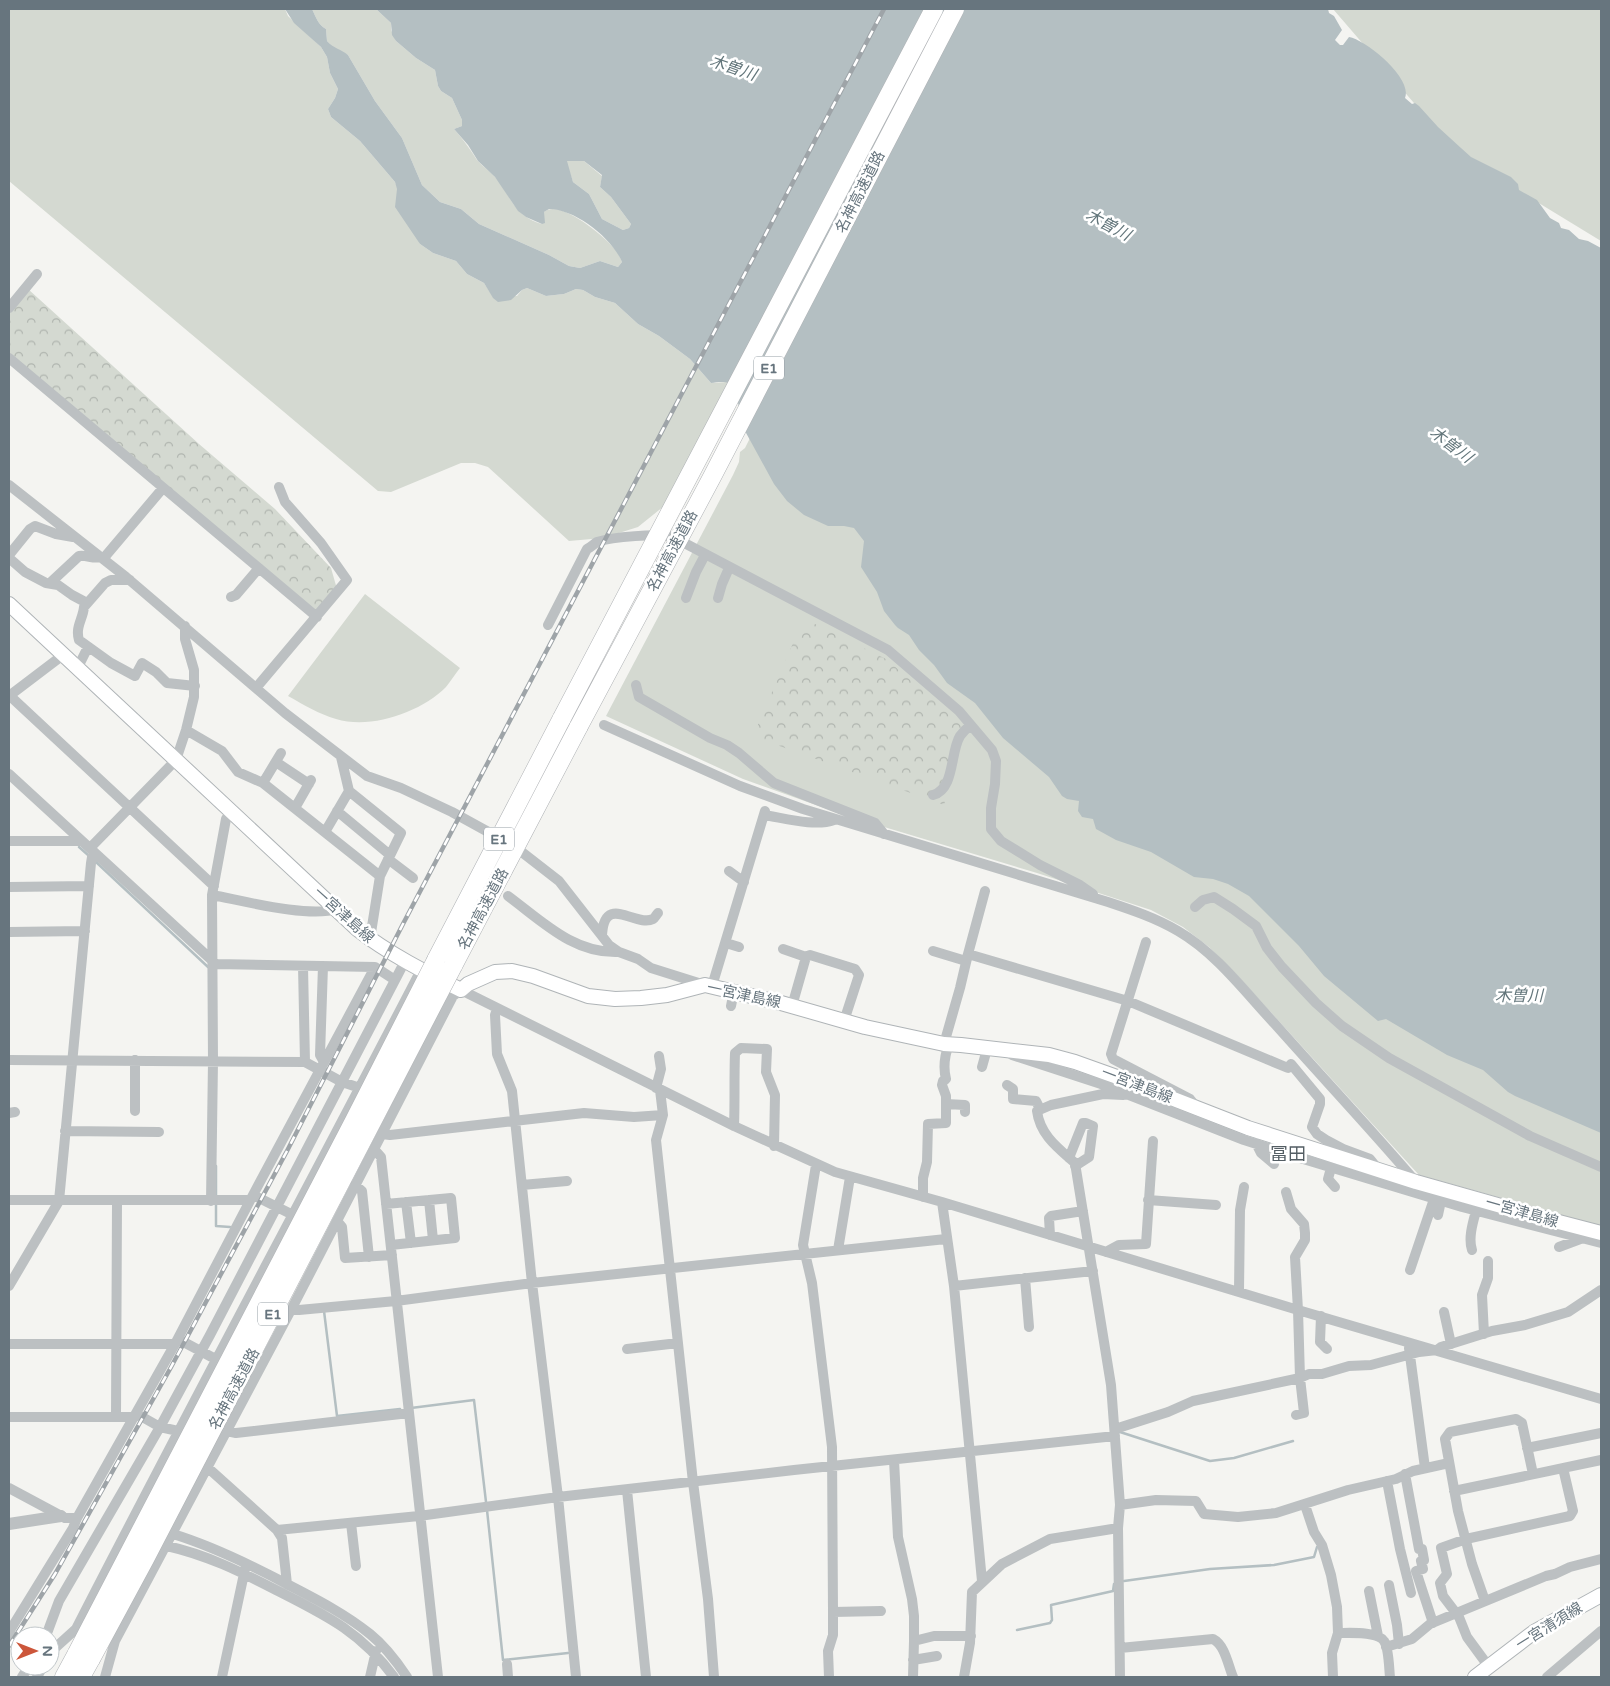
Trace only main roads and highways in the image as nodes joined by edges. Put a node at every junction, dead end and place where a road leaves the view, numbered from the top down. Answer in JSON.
{"nodes":[{"id":1,"x":934,"y":9,"type":"edge"},
{"id":2,"x":955,"y":9,"type":"edge"},
{"id":3,"x":9,"y":604,"type":"edge"},
{"id":4,"x":428,"y":965,"type":"junction"},
{"id":5,"x":1601,"y":1233,"type":"edge"},
{"id":6,"x":1601,"y":1595,"type":"edge"},
{"id":7,"x":64,"y":1677,"type":"edge"},
{"id":8,"x":81,"y":1677,"type":"edge"},
{"id":9,"x":1475,"y":1677,"type":"edge"}],
"edges":[{"from":1,"to":4,"type":"highway","name":"名神高速道路","number":"E1","bridge":true},
{"from":2,"to":8,"type":"highway","name":"名神高速道路","number":"E1","bridge":true},
{"from":3,"to":4,"type":"main road","name":"一宮津島線"},
{"from":4,"to":5,"type":"main road","name":"一宮津島線"},
{"from":4,"to":7,"type":"highway","name":"名神高速道路","number":"E1","bridge":true},
{"from":6,"to":9,"type":"main road","name":"一宮清須線"}]}
